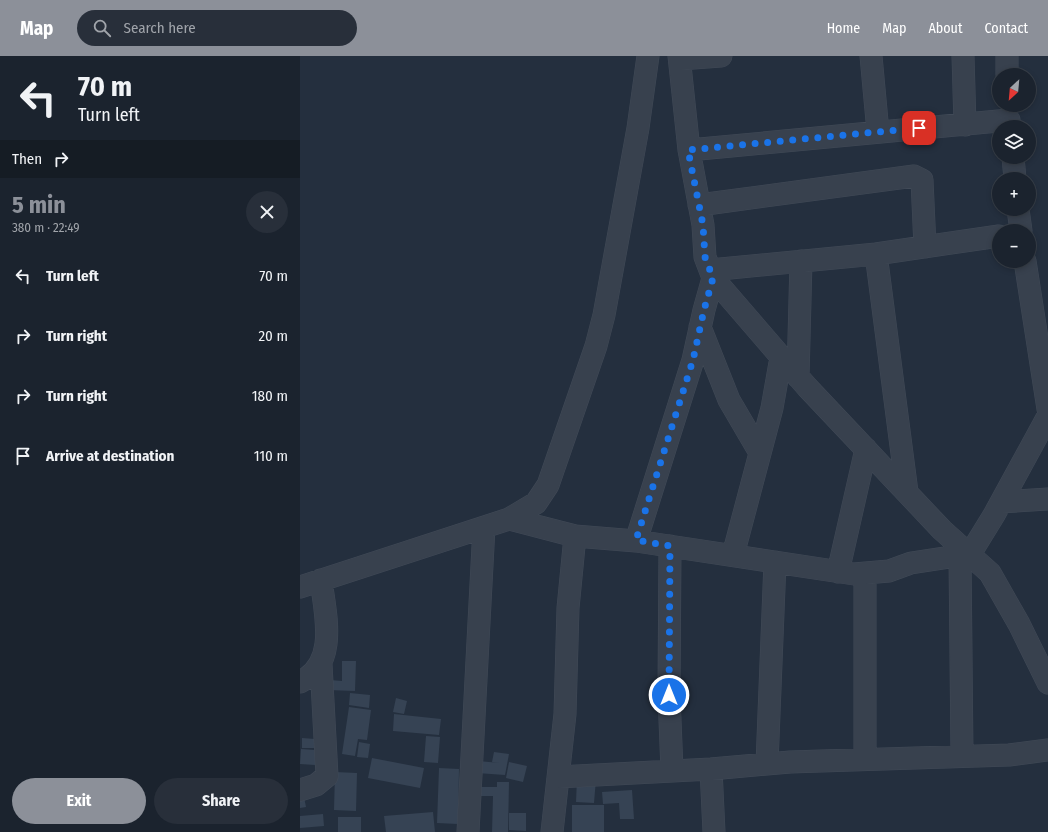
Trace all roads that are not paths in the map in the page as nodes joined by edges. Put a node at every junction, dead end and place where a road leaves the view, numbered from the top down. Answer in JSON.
{"nodes":[{"id":1,"x":648,"y":56,"type":"edge"},
{"id":2,"x":721,"y":56,"type":"edge"},
{"id":3,"x":871,"y":56,"type":"edge"},
{"id":4,"x":963,"y":56,"type":"edge"},
{"id":5,"x":1007,"y":56,"type":"edge"},
{"id":6,"x":680,"y":57,"type":"edge"},
{"id":7,"x":1007,"y":68,"type":"edge"},
{"id":8,"x":1009,"y":118,"type":"edge"},
{"id":9,"x":966,"y":124,"type":"junction"},
{"id":10,"x":878,"y":132,"type":"junction"},
{"id":11,"x":688,"y":150,"type":"junction"},
{"id":12,"x":699,"y":205,"type":"junction"},
{"id":13,"x":992,"y":237,"type":"edge"},
{"id":14,"x":924,"y":247,"type":"junction"},
{"id":15,"x":876,"y":254,"type":"junction"},
{"id":16,"x":801,"y":261,"type":"junction"},
{"id":17,"x":1026,"y":268,"type":"edge"},
{"id":18,"x":712,"y":274,"type":"junction"},
{"id":19,"x":700,"y":326,"type":"junction"},
{"id":20,"x":781,"y":357,"type":"junction"},
{"id":21,"x":798,"y":377,"type":"junction"},
{"id":22,"x":1048,"y":409,"type":"edge"},
{"id":23,"x":1048,"y":416,"type":"edge"},
{"id":24,"x":866,"y":449,"type":"junction"},
{"id":25,"x":760,"y":453,"type":"junction"},
{"id":26,"x":906,"y":492,"type":"junction"},
{"id":27,"x":1048,"y":499,"type":"edge"},
{"id":28,"x":1001,"y":502,"type":"junction"},
{"id":29,"x":509,"y":519,"type":"junction"},
{"id":30,"x":484,"y":528,"type":"junction"},
{"id":31,"x":575,"y":536,"type":"junction"},
{"id":32,"x":636,"y":540,"type":"junction"},
{"id":33,"x":670,"y":546,"type":"junction"},
{"id":34,"x":965,"y":554,"type":"junction"},
{"id":35,"x":732,"y":555,"type":"junction"},
{"id":36,"x":775,"y":562,"type":"junction"},
{"id":37,"x":838,"y":572,"type":"junction"},
{"id":38,"x":865,"y":573,"type":"junction"},
{"id":39,"x":321,"y":580,"type":"junction"},
{"id":40,"x":300,"y":587,"type":"edge"},
{"id":41,"x":321,"y":664,"type":"junction"},
{"id":42,"x":300,"y":682,"type":"edge"},
{"id":43,"x":1048,"y":683,"type":"edge"},
{"id":44,"x":1048,"y":750,"type":"edge"},
{"id":45,"x":962,"y":756,"type":"junction"},
{"id":46,"x":865,"y":759,"type":"junction"},
{"id":47,"x":767,"y":764,"type":"junction"},
{"id":48,"x":712,"y":769,"type":"junction"},
{"id":49,"x":672,"y":770,"type":"junction"},
{"id":50,"x":558,"y":777,"type":"junction"},
{"id":51,"x":300,"y":790,"type":"edge"},
{"id":52,"x":468,"y":832,"type":"edge"},
{"id":53,"x":552,"y":832,"type":"edge"},
{"id":54,"x":714,"y":832,"type":"edge"}],
"edges":[{"from":1,"to":29,"type":"street"},
{"from":2,"to":6,"type":"street"},
{"from":3,"to":10,"type":"street"},
{"from":4,"to":9,"type":"street"},
{"from":5,"to":7,"type":"street"},
{"from":6,"to":11,"type":"street"},
{"from":8,"to":9,"type":"street"},
{"from":9,"to":10,"type":"street"},
{"from":10,"to":11,"type":"street"},
{"from":11,"to":12,"type":"street"},
{"from":12,"to":14,"type":"street"},
{"from":12,"to":18,"type":"street"},
{"from":13,"to":14,"type":"street"},
{"from":14,"to":15,"type":"street"},
{"from":15,"to":16,"type":"street"},
{"from":15,"to":26,"type":"street"},
{"from":16,"to":18,"type":"street"},
{"from":16,"to":21,"type":"street"},
{"from":17,"to":22,"type":"street"},
{"from":18,"to":19,"type":"street"},
{"from":18,"to":20,"type":"street"},
{"from":19,"to":25,"type":"street"},
{"from":19,"to":32,"type":"street"},
{"from":20,"to":21,"type":"street"},
{"from":20,"to":25,"type":"street"},
{"from":21,"to":24,"type":"street"},
{"from":23,"to":28,"type":"street"},
{"from":24,"to":26,"type":"street"},
{"from":24,"to":37,"type":"street"},
{"from":25,"to":35,"type":"street"},
{"from":26,"to":34,"type":"street"},
{"from":27,"to":28,"type":"street"},
{"from":28,"to":34,"type":"street"},
{"from":29,"to":30,"type":"street"},
{"from":29,"to":31,"type":"street"},
{"from":30,"to":39,"type":"street"},
{"from":30,"to":52,"type":"street"},
{"from":31,"to":32,"type":"street"},
{"from":31,"to":50,"type":"street"},
{"from":32,"to":33,"type":"street"},
{"from":33,"to":35,"type":"street"},
{"from":33,"to":49,"type":"street"},
{"from":34,"to":38,"type":"street"},
{"from":34,"to":43,"type":"street"},
{"from":34,"to":45,"type":"street"},
{"from":35,"to":36,"type":"street"},
{"from":36,"to":37,"type":"street"},
{"from":36,"to":47,"type":"street"},
{"from":37,"to":38,"type":"street"},
{"from":38,"to":46,"type":"street"},
{"from":39,"to":40,"type":"street"},
{"from":39,"to":41,"type":"street"},
{"from":41,"to":42,"type":"street"},
{"from":41,"to":51,"type":"street"},
{"from":44,"to":45,"type":"street"},
{"from":45,"to":46,"type":"street"},
{"from":46,"to":47,"type":"street"},
{"from":47,"to":48,"type":"street"},
{"from":48,"to":49,"type":"street"},
{"from":48,"to":54,"type":"street"},
{"from":49,"to":50,"type":"street"},
{"from":50,"to":53,"type":"street"}]}
